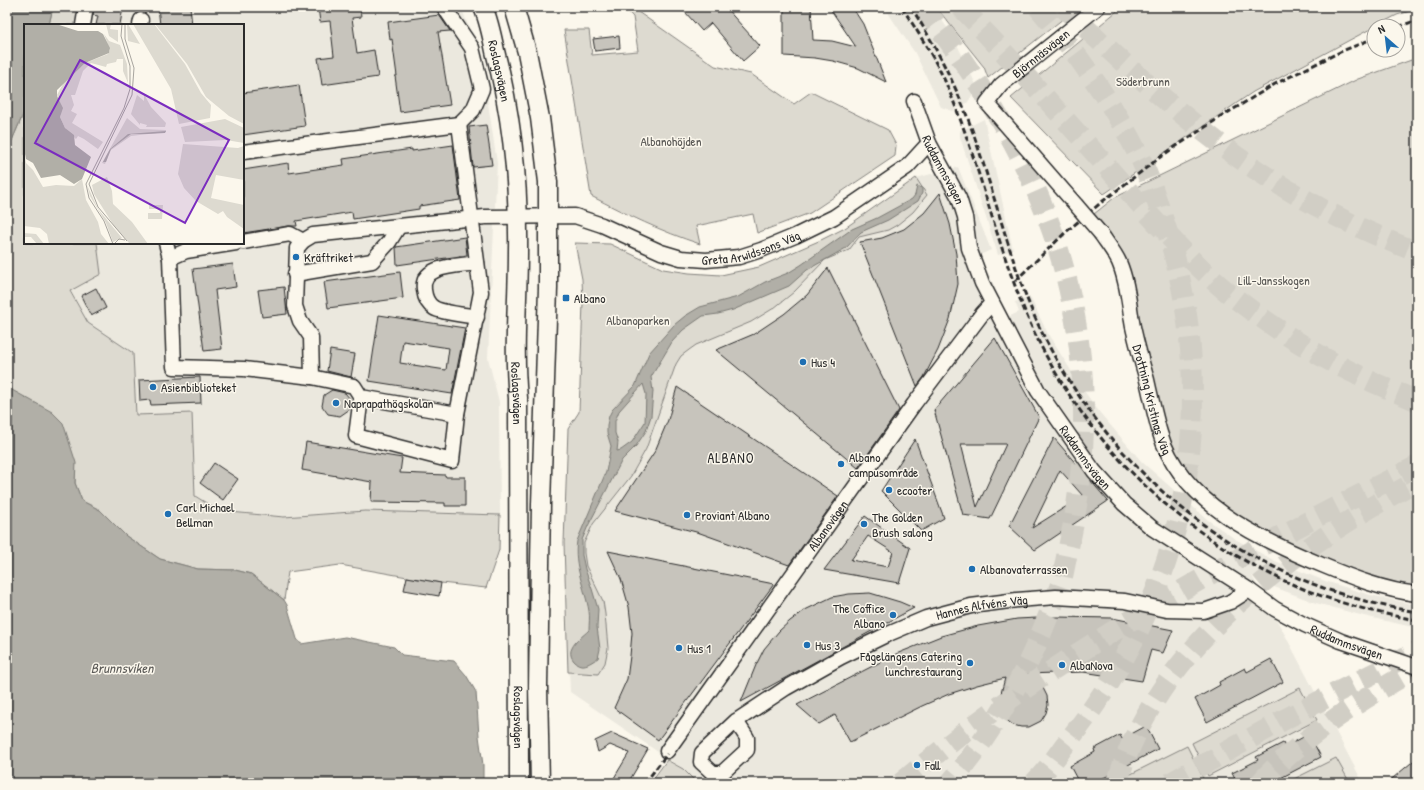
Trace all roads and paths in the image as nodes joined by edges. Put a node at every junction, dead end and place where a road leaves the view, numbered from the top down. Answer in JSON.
{"nodes":[{"id":1,"x":86,"y":7,"type":"edge"},
{"id":2,"x":444,"y":7,"type":"edge"},
{"id":3,"x":483,"y":7,"type":"edge"},
{"id":4,"x":514,"y":7,"type":"edge"},
{"id":5,"x":1098,"y":7,"type":"edge"},
{"id":6,"x":83,"y":24,"type":"edge"},
{"id":7,"x":914,"y":101,"type":"dead end"},
{"id":8,"x":987,"y":103,"type":"joint"},
{"id":9,"x":459,"y":124,"type":"junction"},
{"id":10,"x":929,"y":143,"type":"junction"},
{"id":11,"x":244,"y":152,"type":"edge"},
{"id":12,"x":549,"y":216,"type":"junction"},
{"id":13,"x":517,"y":217,"type":"junction"},
{"id":14,"x":471,"y":218,"type":"junction"},
{"id":15,"x":399,"y":226,"type":"junction"},
{"id":16,"x":303,"y":241,"type":"junction"},
{"id":17,"x":244,"y":242,"type":"edge"},
{"id":18,"x":230,"y":244,"type":"edge"},
{"id":19,"x":164,"y":248,"type":"edge"},
{"id":20,"x":477,"y":263,"type":"junction"},
{"id":21,"x":295,"y":274,"type":"junction"},
{"id":22,"x":992,"y":303,"type":"junction"},
{"id":23,"x":477,"y":317,"type":"junction"},
{"id":24,"x":312,"y":377,"type":"junction"},
{"id":25,"x":361,"y":397,"type":"junction"},
{"id":26,"x":457,"y":414,"type":"junction"},
{"id":27,"x":1249,"y":590,"type":"junction"},
{"id":28,"x":1417,"y":594,"type":"edge"},
{"id":29,"x":1417,"y":667,"type":"edge"},
{"id":30,"x":736,"y":722,"type":"dead end"},
{"id":31,"x":667,"y":751,"type":"dead end"},
{"id":32,"x":519,"y":783,"type":"edge"},
{"id":33,"x":540,"y":783,"type":"edge"}],
"edges":[{"from":1,"to":6,"type":"street"},
{"from":2,"to":9,"type":"street"},
{"from":3,"to":13,"type":"main road","name":"Roslagsvägen"},
{"from":4,"to":12,"type":"main road","name":"Roslagsvägen"},
{"from":5,"to":8,"type":"street","name":"Björnnäsvägen"},
{"from":7,"to":10,"type":"street","name":"Ruddammsvägen"},
{"from":8,"to":28,"type":"street","name":"Drottning Kristinas Väg","bridge":true},
{"from":9,"to":11,"type":"street"},
{"from":9,"to":14,"type":"street"},
{"from":10,"to":12,"type":"street","name":"Greta Arwidssons Väg"},
{"from":10,"to":22,"type":"street","name":"Ruddammsvägen"},
{"from":12,"to":13,"type":"street","name":"Greta Arwidssons Väg"},
{"from":12,"to":33,"type":"main road","name":"Roslagsvägen"},
{"from":13,"to":14,"type":"street","name":"Greta Arwidssons Väg"},
{"from":13,"to":32,"type":"main road","name":"Roslagsvägen"},
{"from":14,"to":15,"type":"street"},
{"from":14,"to":20,"type":"street"},
{"from":15,"to":16,"type":"street"},
{"from":15,"to":21,"type":"street"},
{"from":16,"to":17,"type":"street"},
{"from":16,"to":21,"type":"street"},
{"from":18,"to":19,"type":"street"},
{"from":19,"to":24,"type":"street"},
{"from":20,"to":23,"type":"street"},
{"from":20,"to":23,"type":"street"},
{"from":21,"to":24,"type":"street"},
{"from":22,"to":27,"type":"street","name":"Ruddammsvägen"},
{"from":22,"to":31,"type":"street","name":"Albanovägen"},
{"from":23,"to":26,"type":"street"},
{"from":24,"to":25,"type":"street"},
{"from":25,"to":26,"type":"street"},
{"from":25,"to":26,"type":"street"},
{"from":27,"to":29,"type":"street","name":"Ruddammsvägen"},
{"from":27,"to":30,"type":"street","name":"Hannes Alfvéns Väg"}]}
